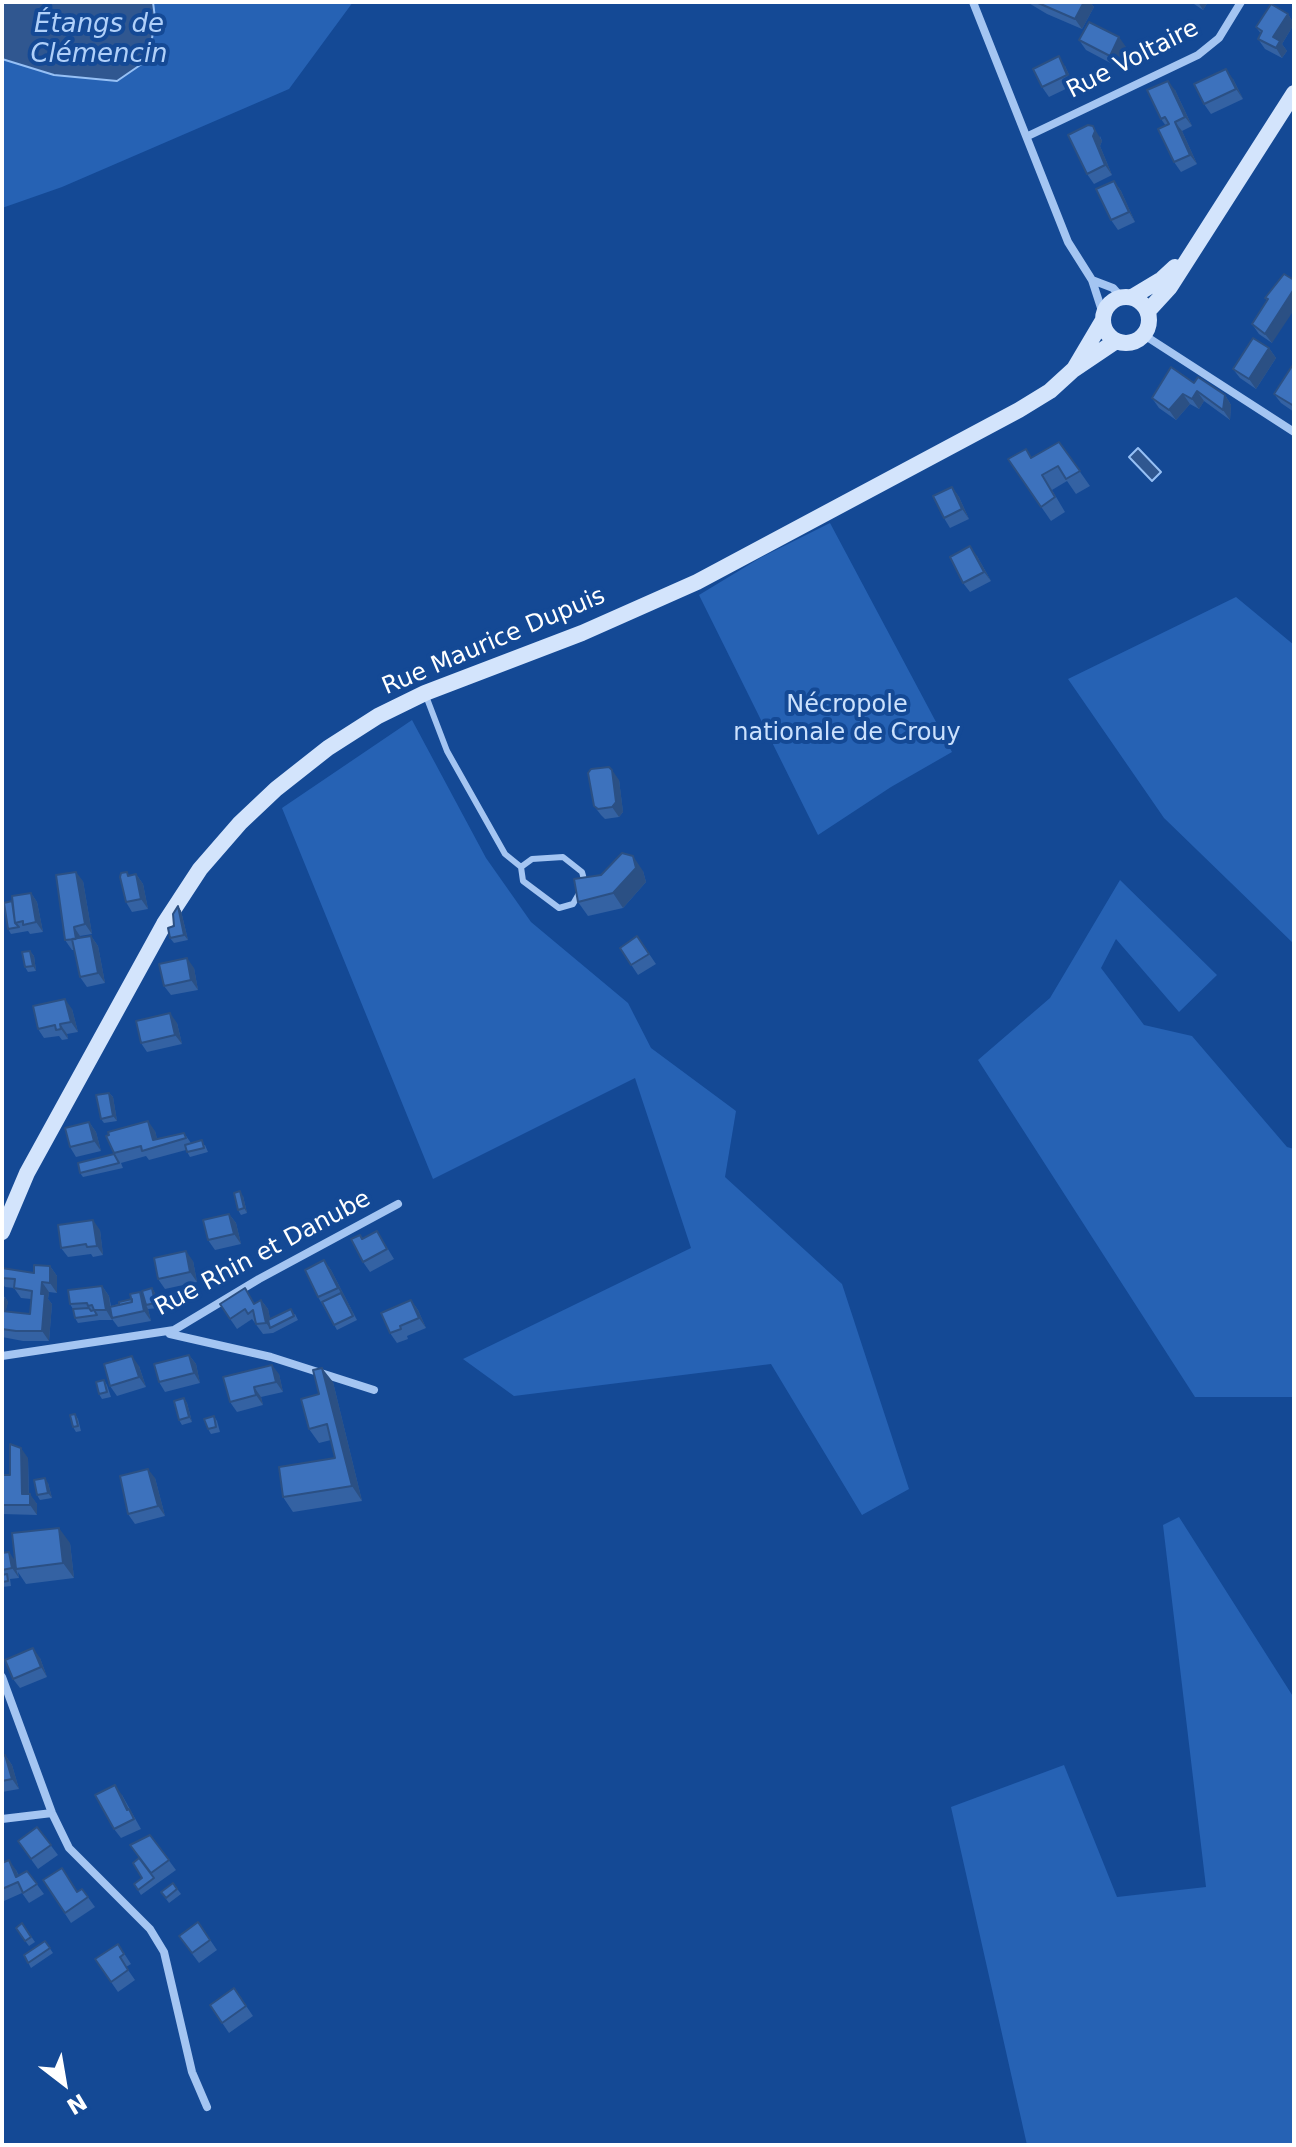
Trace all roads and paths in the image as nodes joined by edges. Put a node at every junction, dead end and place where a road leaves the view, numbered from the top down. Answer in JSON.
{"nodes":[{"id":1,"x":973,"y":2,"type":"edge"},
{"id":2,"x":1241,"y":2,"type":"edge"},
{"id":3,"x":1294,"y":93,"type":"edge"},
{"id":4,"x":1028,"y":136,"type":"junction"},
{"id":5,"x":1194,"y":249,"type":"junction"},
{"id":6,"x":1092,"y":280,"type":"junction"},
{"id":7,"x":1126,"y":297,"type":"junction"},
{"id":8,"x":1148,"y":311,"type":"junction"},
{"id":9,"x":1103,"y":317,"type":"junction"},
{"id":10,"x":1144,"y":335,"type":"junction"},
{"id":11,"x":1116,"y":341,"type":"junction"},
{"id":12,"x":1073,"y":370,"type":"junction"},
{"id":13,"x":1294,"y":432,"type":"edge"},
{"id":14,"x":425,"y":693,"type":"junction"},
{"id":15,"x":521,"y":867,"type":"junction"},
{"id":16,"x":398,"y":1204,"type":"dead end"},
{"id":17,"x":2,"y":1232,"type":"edge"},
{"id":18,"x":165,"y":1333,"type":"junction"},
{"id":19,"x":2,"y":1356,"type":"edge"},
{"id":20,"x":374,"y":1390,"type":"dead end"},
{"id":21,"x":2,"y":1677,"type":"edge"},
{"id":22,"x":52,"y":1813,"type":"junction"},
{"id":23,"x":2,"y":1819,"type":"edge"},
{"id":24,"x":207,"y":2107,"type":"dead end"}],
"edges":[{"from":1,"to":4,"type":"street"},
{"from":2,"to":4,"type":"street","name":"Rue Voltaire"},
{"from":3,"to":5,"type":"main road"},
{"from":4,"to":6,"type":"street"},
{"from":5,"to":7,"type":"main road"},
{"from":5,"to":8,"type":"main road"},
{"from":6,"to":7,"type":"street"},
{"from":6,"to":9,"type":"street"},
{"from":7,"to":8,"type":"main road"},
{"from":7,"to":9,"type":"main road"},
{"from":8,"to":10,"type":"main road"},
{"from":9,"to":11,"type":"main road"},
{"from":9,"to":12,"type":"main road","name":"Rue Maurice Dupuis"},
{"from":10,"to":11,"type":"main road"},
{"from":10,"to":13,"type":"street"},
{"from":11,"to":12,"type":"main road","name":"Rue Maurice Dupuis"},
{"from":12,"to":14,"type":"main road","name":"Rue Maurice Dupuis"},
{"from":14,"to":15,"type":"lane"},
{"from":14,"to":17,"type":"main road","name":"Rue Maurice Dupuis"},
{"from":15,"to":15,"type":"lane"},
{"from":16,"to":18,"type":"street","name":"Rue Rhin et Danube"},
{"from":18,"to":19,"type":"street","name":"Rue Rhin et Danube"},
{"from":18,"to":20,"type":"street"},
{"from":21,"to":22,"type":"street"},
{"from":22,"to":23,"type":"street"},
{"from":22,"to":24,"type":"street"}]}
